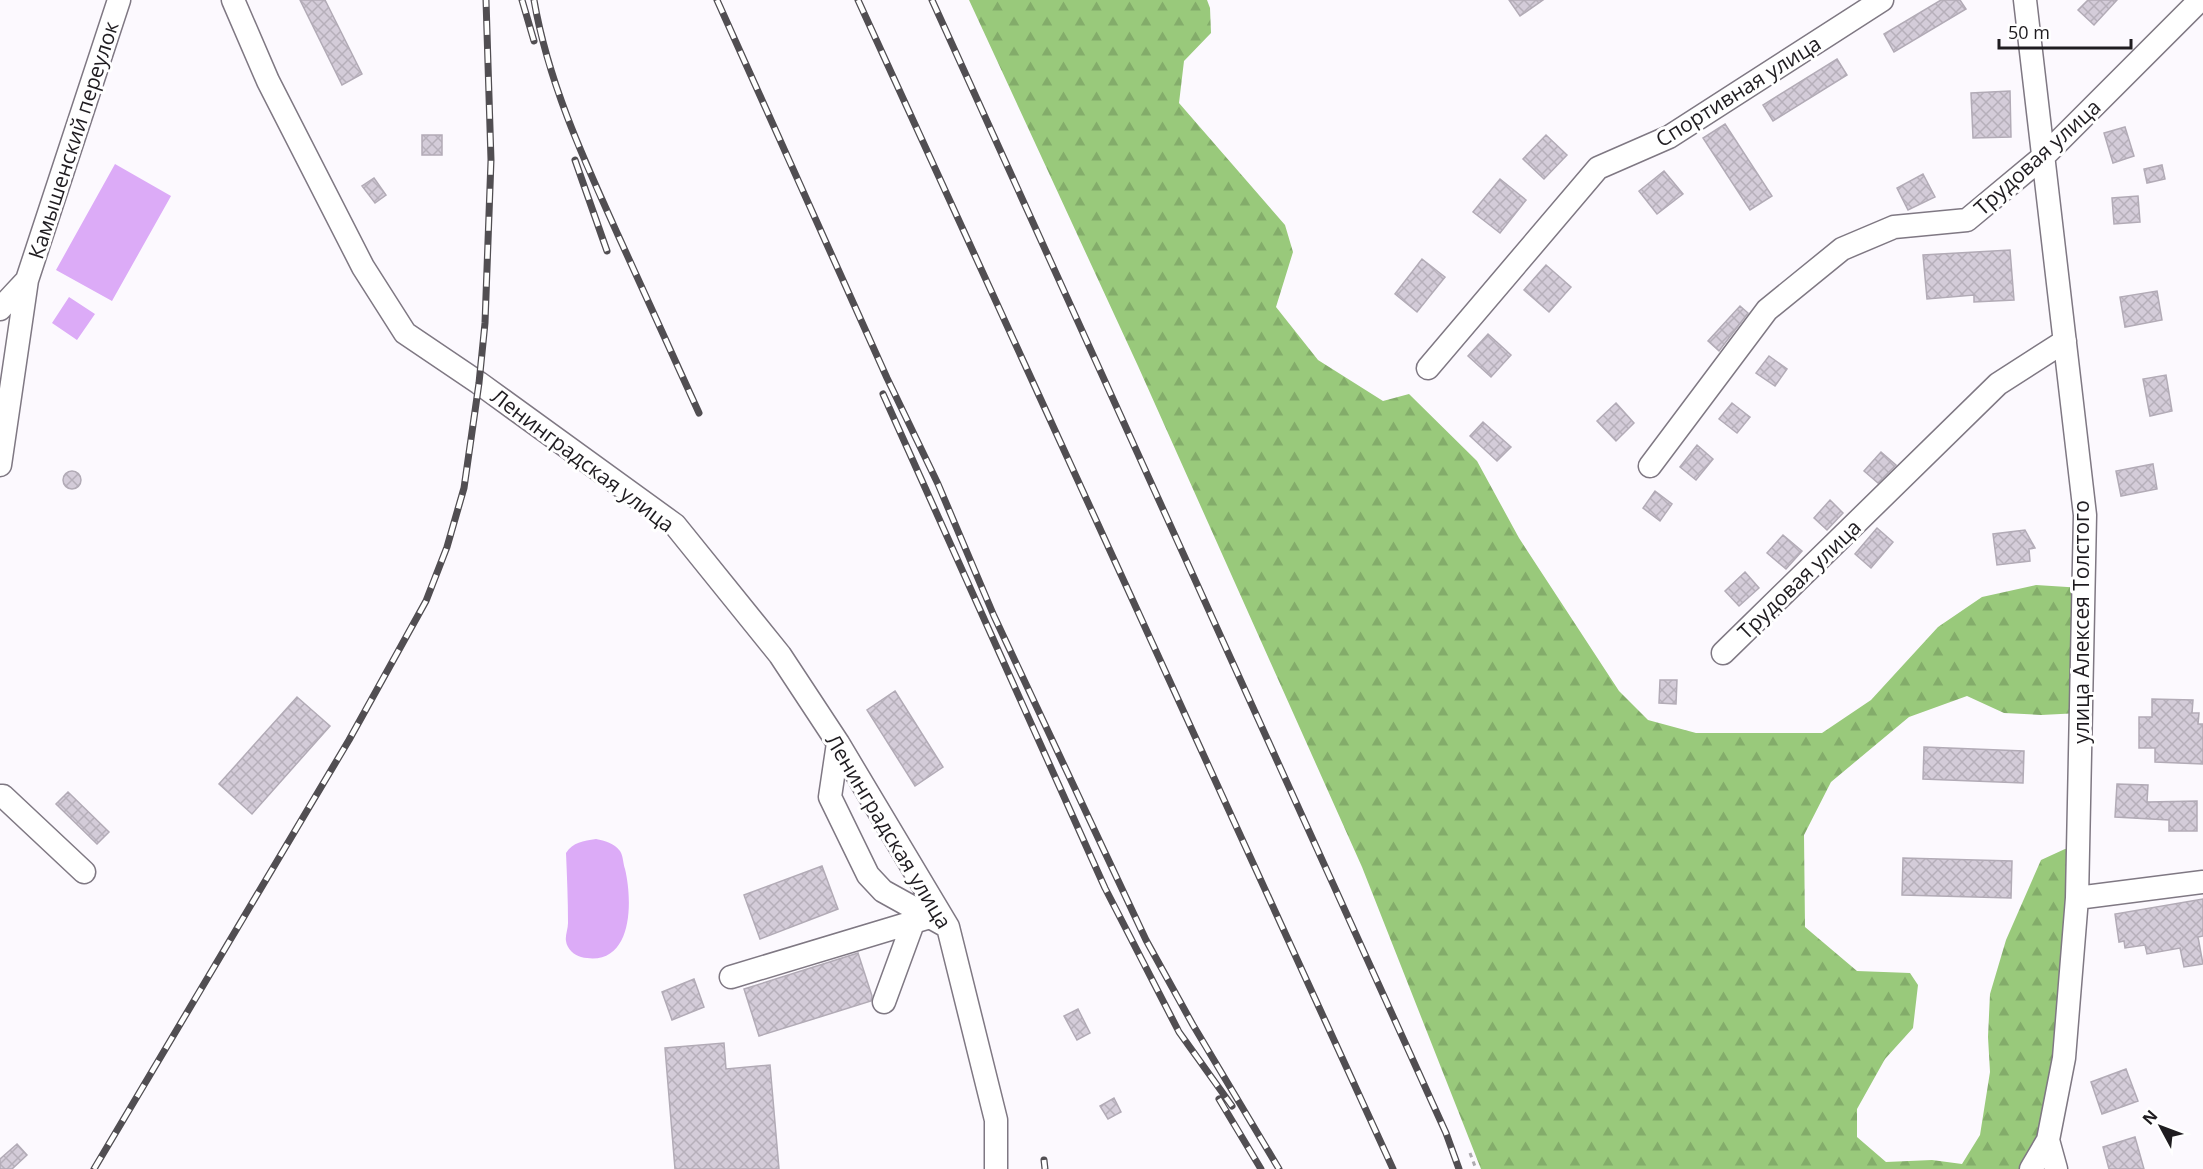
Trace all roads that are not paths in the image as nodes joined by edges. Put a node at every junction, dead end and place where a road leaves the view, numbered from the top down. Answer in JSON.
{"nodes":[{"id":1,"x":119,"y":0,"type":"edge"},
{"id":2,"x":233,"y":0,"type":"edge"},
{"id":3,"x":1882,"y":0,"type":"edge"},
{"id":4,"x":2025,"y":0,"type":"edge"},
{"id":5,"x":2200,"y":0,"type":"edge"},
{"id":6,"x":2044,"y":156,"type":"junction"},
{"id":7,"x":27,"y":280,"type":"junction"},
{"id":8,"x":0,"y":309,"type":"edge"},
{"id":9,"x":2065,"y":341,"type":"junction"},
{"id":10,"x":1428,"y":368,"type":"dead end"},
{"id":11,"x":0,"y":465,"type":"edge"},
{"id":12,"x":1650,"y":466,"type":"dead end"},
{"id":13,"x":1723,"y":653,"type":"dead end"},
{"id":14,"x":838,"y":743,"type":"junction"},
{"id":15,"x":0,"y":796,"type":"edge"},
{"id":16,"x":84,"y":873,"type":"dead end"},
{"id":17,"x":2203,"y":882,"type":"edge"},
{"id":18,"x":2077,"y":898,"type":"junction"},
{"id":19,"x":931,"y":922,"type":"junction"},
{"id":20,"x":731,"y":977,"type":"dead end"},
{"id":21,"x":884,"y":1002,"type":"dead end"},
{"id":22,"x":2048,"y":1140,"type":"junction"},
{"id":23,"x":996,"y":1169,"type":"edge"},
{"id":24,"x":2031,"y":1169,"type":"edge"},
{"id":25,"x":2056,"y":1169,"type":"edge"}],
"edges":[{"from":1,"to":7,"type":"street","name":"Камышенский переулок"},
{"from":2,"to":14,"type":"street","name":"Ленинградская улица"},
{"from":3,"to":10,"type":"street","name":"Спортивная улица"},
{"from":4,"to":6,"type":"street","name":"улица Алексея Толстого"},
{"from":5,"to":6,"type":"street","name":"Трудовая улица"},
{"from":6,"to":9,"type":"street","name":"улица Алексея Толстого"},
{"from":6,"to":12,"type":"street","name":"Трудовая улица"},
{"from":7,"to":8,"type":"street"},
{"from":7,"to":11,"type":"street"},
{"from":9,"to":13,"type":"street","name":"Трудовая улица"},
{"from":9,"to":18,"type":"street","name":"улица Алексея Толстого"},
{"from":14,"to":19,"type":"street","name":"Ленинградская улица"},
{"from":14,"to":19,"type":"street"},
{"from":15,"to":16,"type":"street"},
{"from":17,"to":18,"type":"street"},
{"from":18,"to":22,"type":"street","name":"улица Алексея Толстого"},
{"from":19,"to":20,"type":"street"},
{"from":19,"to":21,"type":"street"},
{"from":19,"to":23,"type":"street","name":"Ленинградская улица"},
{"from":22,"to":24,"type":"street","name":"улица Алексея Толстого"},
{"from":22,"to":25,"type":"street"}]}
